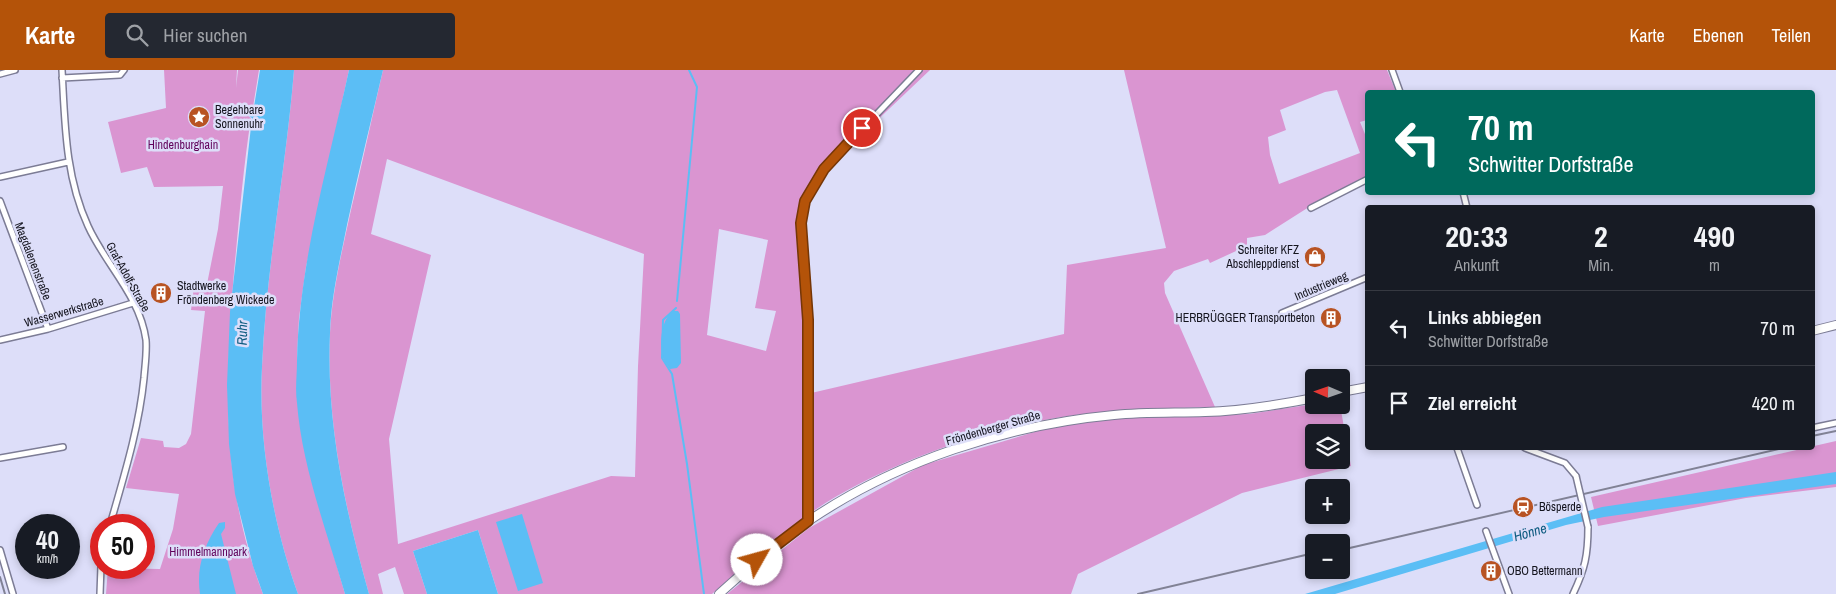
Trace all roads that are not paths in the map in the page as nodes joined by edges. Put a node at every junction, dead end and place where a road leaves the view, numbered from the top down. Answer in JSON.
{"nodes":[{"id":1,"x":15,"y":70,"type":"edge"},
{"id":2,"x":62,"y":70,"type":"edge"},
{"id":3,"x":124,"y":70,"type":"edge"},
{"id":4,"x":919,"y":70,"type":"edge"},
{"id":5,"x":1392,"y":70,"type":"edge"},
{"id":6,"x":0,"y":74,"type":"edge"},
{"id":7,"x":62,"y":78,"type":"junction"},
{"id":8,"x":1399,"y":90,"type":"edge"},
{"id":9,"x":68,"y":162,"type":"junction"},
{"id":10,"x":0,"y":177,"type":"edge"},
{"id":11,"x":1365,"y":181,"type":"edge"},
{"id":12,"x":0,"y":201,"type":"edge"},
{"id":13,"x":1311,"y":208,"type":"dead end"},
{"id":14,"x":1365,"y":278,"type":"edge"},
{"id":15,"x":133,"y":302,"type":"junction"},
{"id":16,"x":1282,"y":314,"type":"dead end"},
{"id":17,"x":1836,"y":325,"type":"edge"},
{"id":18,"x":48,"y":329,"type":"junction"},
{"id":19,"x":1815,"y":330,"type":"edge"},
{"id":20,"x":0,"y":340,"type":"edge"},
{"id":21,"x":1365,"y":388,"type":"edge"},
{"id":22,"x":1350,"y":390,"type":"edge"},
{"id":23,"x":1305,"y":400,"type":"edge"},
{"id":24,"x":1836,"y":423,"type":"edge"},
{"id":25,"x":1815,"y":427,"type":"edge"},
{"id":26,"x":63,"y":447,"type":"dead end"},
{"id":27,"x":1458,"y":450,"type":"edge"},
{"id":28,"x":1530,"y":450,"type":"edge"},
{"id":29,"x":0,"y":458,"type":"edge"},
{"id":30,"x":1477,"y":505,"type":"dead end"},
{"id":31,"x":113,"y":514,"type":"edge"},
{"id":32,"x":808,"y":521,"type":"junction"},
{"id":33,"x":1486,"y":531,"type":"dead end"},
{"id":34,"x":0,"y":550,"type":"edge"},
{"id":35,"x":101,"y":579,"type":"edge"},
{"id":36,"x":13,"y":594,"type":"edge"},
{"id":37,"x":100,"y":594,"type":"edge"},
{"id":38,"x":719,"y":594,"type":"edge"},
{"id":39,"x":1508,"y":594,"type":"edge"},
{"id":40,"x":1573,"y":594,"type":"edge"}],
"edges":[{"from":1,"to":6,"type":"street"},
{"from":2,"to":7,"type":"street","name":"Graf-Adolf-Straße"},
{"from":3,"to":7,"type":"street"},
{"from":4,"to":32,"type":"street"},
{"from":5,"to":8,"type":"street"},
{"from":7,"to":9,"type":"street","name":"Graf-Adolf-Straße"},
{"from":9,"to":10,"type":"street"},
{"from":9,"to":15,"type":"street","name":"Graf-Adolf-Straße"},
{"from":11,"to":13,"type":"street"},
{"from":12,"to":18,"type":"street","name":"Magdalenenstraße"},
{"from":14,"to":16,"type":"street","name":"Industrieweg"},
{"from":15,"to":18,"type":"street","name":"Wasserwerkstraße"},
{"from":15,"to":31,"type":"street","name":"Graf-Adolf-Straße"},
{"from":17,"to":19,"type":"main road"},
{"from":18,"to":20,"type":"street","name":"Wasserwerkstraße"},
{"from":21,"to":22,"type":"main road"},
{"from":23,"to":32,"type":"main road","name":"Fröndenberger Straße"},
{"from":24,"to":25,"type":"street"},
{"from":26,"to":29,"type":"street"},
{"from":27,"to":30,"type":"street"},
{"from":28,"to":40,"type":"street","bridge":true},
{"from":32,"to":38,"type":"main road","name":"Fröndenberger Straße"},
{"from":33,"to":39,"type":"street"},
{"from":34,"to":36,"type":"street"},
{"from":35,"to":37,"type":"street"}]}
